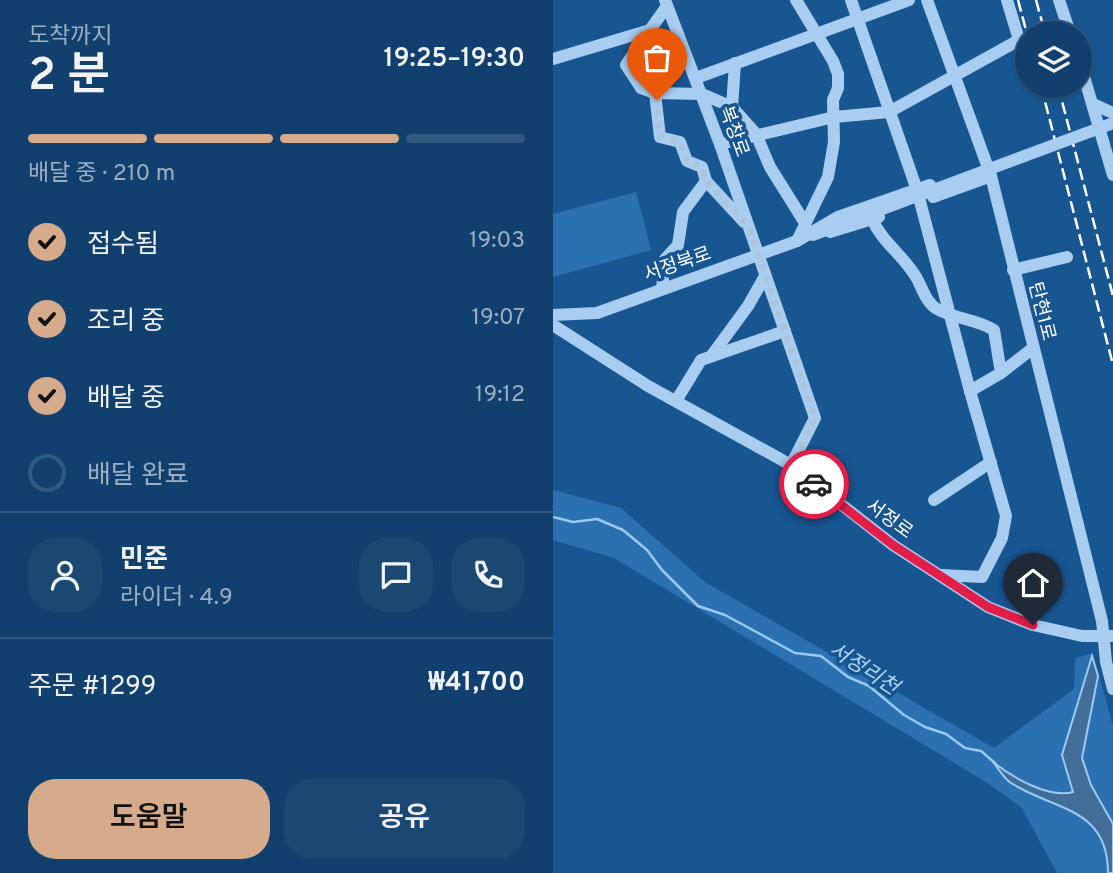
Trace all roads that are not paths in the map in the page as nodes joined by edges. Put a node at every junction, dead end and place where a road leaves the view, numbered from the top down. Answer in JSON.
{"nodes":[{"id":1,"x":796,"y":0,"type":"edge"},
{"id":2,"x":851,"y":0,"type":"edge"},
{"id":3,"x":909,"y":0,"type":"edge"},
{"id":4,"x":927,"y":0,"type":"edge"},
{"id":5,"x":1007,"y":0,"type":"edge"},
{"id":6,"x":1059,"y":0,"type":"edge"},
{"id":7,"x":666,"y":3,"type":"edge"},
{"id":8,"x":858,"y":20,"type":"junction"},
{"id":9,"x":1066,"y":21,"type":"edge"},
{"id":10,"x":650,"y":30,"type":"junction"},
{"id":11,"x":816,"y":34,"type":"junction"},
{"id":12,"x":553,"y":60,"type":"edge"},
{"id":13,"x":735,"y":63,"type":"junction"},
{"id":14,"x":955,"y":75,"type":"junction"},
{"id":15,"x":696,"y":78,"type":"junction"},
{"id":16,"x":655,"y":93,"type":"junction"},
{"id":17,"x":702,"y":93,"type":"junction"},
{"id":18,"x":1091,"y":98,"type":"edge"},
{"id":19,"x":1093,"y":104,"type":"junction"},
{"id":20,"x":732,"y":107,"type":"junction"},
{"id":21,"x":889,"y":112,"type":"junction"},
{"id":22,"x":1113,"y":116,"type":"edge"},
{"id":23,"x":834,"y":117,"type":"junction"},
{"id":24,"x":1099,"y":123,"type":"junction"},
{"id":25,"x":1113,"y":123,"type":"edge"},
{"id":26,"x":756,"y":134,"type":"junction"},
{"id":27,"x":1110,"y":143,"type":"edge"},
{"id":28,"x":720,"y":144,"type":"junction"},
{"id":29,"x":989,"y":170,"type":"junction"},
{"id":30,"x":1113,"y":174,"type":"edge"},
{"id":31,"x":706,"y":181,"type":"junction"},
{"id":32,"x":919,"y":195,"type":"junction"},
{"id":33,"x":872,"y":219,"type":"junction"},
{"id":34,"x":805,"y":223,"type":"junction"},
{"id":35,"x":749,"y":228,"type":"junction"},
{"id":36,"x":813,"y":235,"type":"junction"},
{"id":37,"x":797,"y":241,"type":"junction"},
{"id":38,"x":758,"y":255,"type":"junction"},
{"id":39,"x":1067,"y":257,"type":"dead end"},
{"id":40,"x":1013,"y":271,"type":"junction"},
{"id":41,"x":765,"y":276,"type":"junction"},
{"id":42,"x":662,"y":289,"type":"junction"},
{"id":43,"x":950,"y":313,"type":"junction"},
{"id":44,"x":553,"y":315,"type":"edge"},
{"id":45,"x":553,"y":325,"type":"edge"},
{"id":46,"x":785,"y":331,"type":"junction"},
{"id":47,"x":1033,"y":348,"type":"junction"},
{"id":48,"x":712,"y":355,"type":"junction"},
{"id":49,"x":1001,"y":373,"type":"junction"},
{"id":50,"x":970,"y":391,"type":"junction"},
{"id":51,"x":676,"y":401,"type":"junction"},
{"id":52,"x":991,"y":462,"type":"junction"},
{"id":53,"x":791,"y":465,"type":"junction"},
{"id":54,"x":934,"y":500,"type":"dead end"},
{"id":55,"x":941,"y":575,"type":"junction"},
{"id":56,"x":1108,"y":636,"type":"edge"},
{"id":57,"x":1113,"y":690,"type":"edge"}],
"edges":[{"from":1,"to":11,"type":"street"},
{"from":2,"to":8,"type":"street"},
{"from":3,"to":8,"type":"street"},
{"from":4,"to":14,"type":"street","name":"탄현1로"},
{"from":5,"to":14,"type":"street"},
{"from":6,"to":9,"type":"street"},
{"from":7,"to":10,"type":"street"},
{"from":7,"to":15,"type":"street","name":"복창로"},
{"from":8,"to":11,"type":"street"},
{"from":8,"to":21,"type":"street"},
{"from":10,"to":12,"type":"street"},
{"from":10,"to":16,"type":"street"},
{"from":11,"to":13,"type":"street"},
{"from":11,"to":23,"type":"street"},
{"from":13,"to":15,"type":"street"},
{"from":13,"to":20,"type":"street"},
{"from":14,"to":21,"type":"street"},
{"from":14,"to":29,"type":"street","name":"탄현1로"},
{"from":15,"to":17,"type":"street","name":"복창로"},
{"from":16,"to":17,"type":"street"},
{"from":16,"to":31,"type":"street"},
{"from":17,"to":20,"type":"street"},
{"from":17,"to":28,"type":"street","name":"복창로"},
{"from":18,"to":19,"type":"street"},
{"from":19,"to":22,"type":"street"},
{"from":19,"to":24,"type":"street"},
{"from":20,"to":26,"type":"street"},
{"from":21,"to":23,"type":"street"},
{"from":21,"to":32,"type":"street"},
{"from":22,"to":24,"type":"street"},
{"from":23,"to":26,"type":"street"},
{"from":23,"to":34,"type":"street"},
{"from":24,"to":27,"type":"street"},
{"from":25,"to":36,"type":"street","bridge":true},
{"from":26,"to":28,"type":"street"},
{"from":26,"to":34,"type":"street"},
{"from":27,"to":30,"type":"street"},
{"from":28,"to":35,"type":"street","name":"복창로"},
{"from":29,"to":32,"type":"street"},
{"from":29,"to":40,"type":"street","name":"탄현1로"},
{"from":31,"to":35,"type":"street"},
{"from":31,"to":42,"type":"street"},
{"from":32,"to":33,"type":"street"},
{"from":32,"to":36,"type":"street"},
{"from":32,"to":43,"type":"street"},
{"from":33,"to":36,"type":"street"},
{"from":33,"to":43,"type":"street"},
{"from":34,"to":37,"type":"street"},
{"from":35,"to":38,"type":"street","name":"복창로"},
{"from":36,"to":37,"type":"street","name":"서정북로"},
{"from":37,"to":38,"type":"street","name":"서정북로"},
{"from":38,"to":41,"type":"street","name":"복창로"},
{"from":38,"to":42,"type":"street","name":"서정북로"},
{"from":39,"to":40,"type":"street"},
{"from":40,"to":47,"type":"street","name":"탄현1로"},
{"from":41,"to":46,"type":"street","name":"복창로"},
{"from":41,"to":48,"type":"street"},
{"from":42,"to":44,"type":"street","name":"서정북로"},
{"from":43,"to":49,"type":"street"},
{"from":43,"to":50,"type":"street"},
{"from":45,"to":51,"type":"street","name":"서정로"},
{"from":46,"to":48,"type":"street"},
{"from":46,"to":53,"type":"street","name":"복창로"},
{"from":47,"to":49,"type":"street"},
{"from":47,"to":56,"type":"street","name":"탄현1로"},
{"from":48,"to":51,"type":"street"},
{"from":49,"to":50,"type":"street"},
{"from":50,"to":52,"type":"street"},
{"from":51,"to":53,"type":"street","name":"서정로"},
{"from":52,"to":54,"type":"street"},
{"from":52,"to":55,"type":"street"},
{"from":53,"to":55,"type":"street","name":"서정로"},
{"from":55,"to":56,"type":"street","name":"서정로"},
{"from":56,"to":57,"type":"street","name":"탄현1로"}]}
